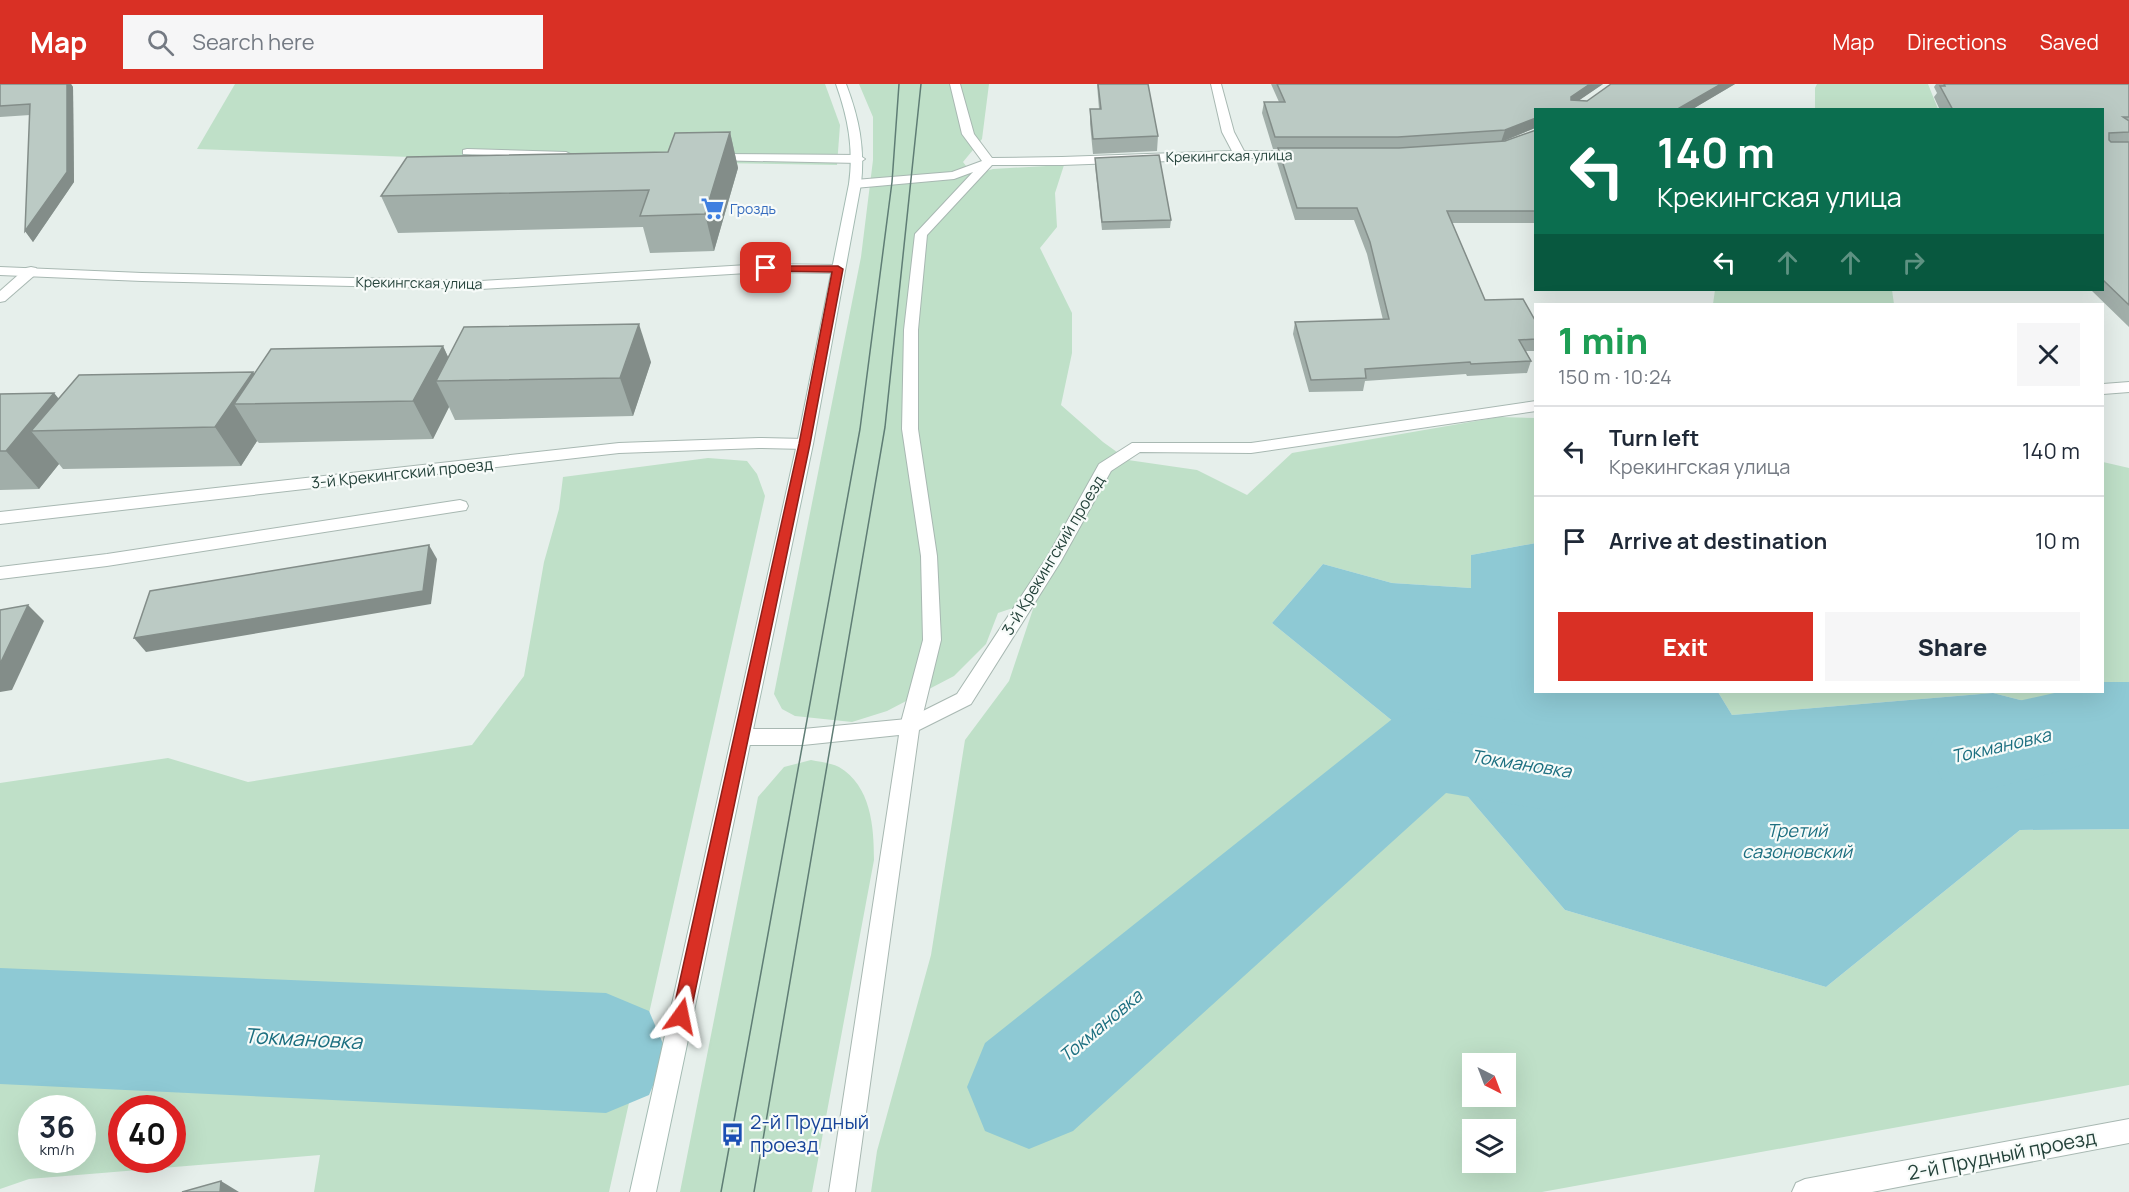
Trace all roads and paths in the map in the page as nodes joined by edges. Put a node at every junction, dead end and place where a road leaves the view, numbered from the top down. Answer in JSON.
{"nodes":[{"id":1,"x":841,"y":84,"type":"edge"},
{"id":2,"x":955,"y":84,"type":"edge"},
{"id":3,"x":1216,"y":84,"type":"edge"},
{"id":4,"x":467,"y":153,"type":"edge"},
{"id":5,"x":1240,"y":154,"type":"junction"},
{"id":6,"x":1312,"y":154,"type":"edge"},
{"id":7,"x":584,"y":155,"type":"edge"},
{"id":8,"x":700,"y":158,"type":"edge"},
{"id":9,"x":859,"y":159,"type":"junction"},
{"id":10,"x":989,"y":162,"type":"junction"},
{"id":11,"x":855,"y":184,"type":"junction"},
{"id":12,"x":838,"y":269,"type":"junction"},
{"id":13,"x":0,"y":271,"type":"edge"},
{"id":14,"x":31,"y":271,"type":"junction"},
{"id":15,"x":0,"y":298,"type":"edge"},
{"id":16,"x":2129,"y":387,"type":"edge"},
{"id":17,"x":2104,"y":389,"type":"edge"},
{"id":18,"x":1534,"y":406,"type":"edge"},
{"id":19,"x":805,"y":444,"type":"junction"},
{"id":20,"x":459,"y":506,"type":"dead end"},
{"id":21,"x":0,"y":518,"type":"edge"},
{"id":22,"x":0,"y":573,"type":"edge"},
{"id":23,"x":910,"y":726,"type":"junction"},
{"id":24,"x":742,"y":737,"type":"junction"},
{"id":25,"x":2129,"y":1131,"type":"edge"},
{"id":26,"x":643,"y":1192,"type":"edge"},
{"id":27,"x":842,"y":1192,"type":"edge"},
{"id":28,"x":1805,"y":1192,"type":"edge"}],
"edges":[{"from":1,"to":9,"type":"street"},
{"from":2,"to":10,"type":"street"},
{"from":3,"to":5,"type":"street"},
{"from":4,"to":7,"type":"street"},
{"from":5,"to":6,"type":"street","name":"Крекингская улица"},
{"from":5,"to":10,"type":"street","name":"Крекингская улица"},
{"from":8,"to":9,"type":"street"},
{"from":9,"to":11,"type":"street"},
{"from":10,"to":11,"type":"street","name":"Крекингская улица"},
{"from":10,"to":23,"type":"street"},
{"from":11,"to":12,"type":"street"},
{"from":12,"to":14,"type":"street","name":"Крекингская улица"},
{"from":12,"to":19,"type":"street"},
{"from":13,"to":14,"type":"street","name":"Крекингская улица"},
{"from":14,"to":15,"type":"street"},
{"from":16,"to":17,"type":"street"},
{"from":18,"to":23,"type":"street","name":"3-й Крекингский проезд"},
{"from":19,"to":21,"type":"street","name":"3-й Крекингский проезд"},
{"from":19,"to":24,"type":"street"},
{"from":20,"to":22,"type":"street"},
{"from":23,"to":24,"type":"street","name":"3-й Крекингский проезд"},
{"from":23,"to":27,"type":"street"},
{"from":24,"to":26,"type":"street"},
{"from":25,"to":28,"type":"street","name":"2-й Прудный проезд"}]}
